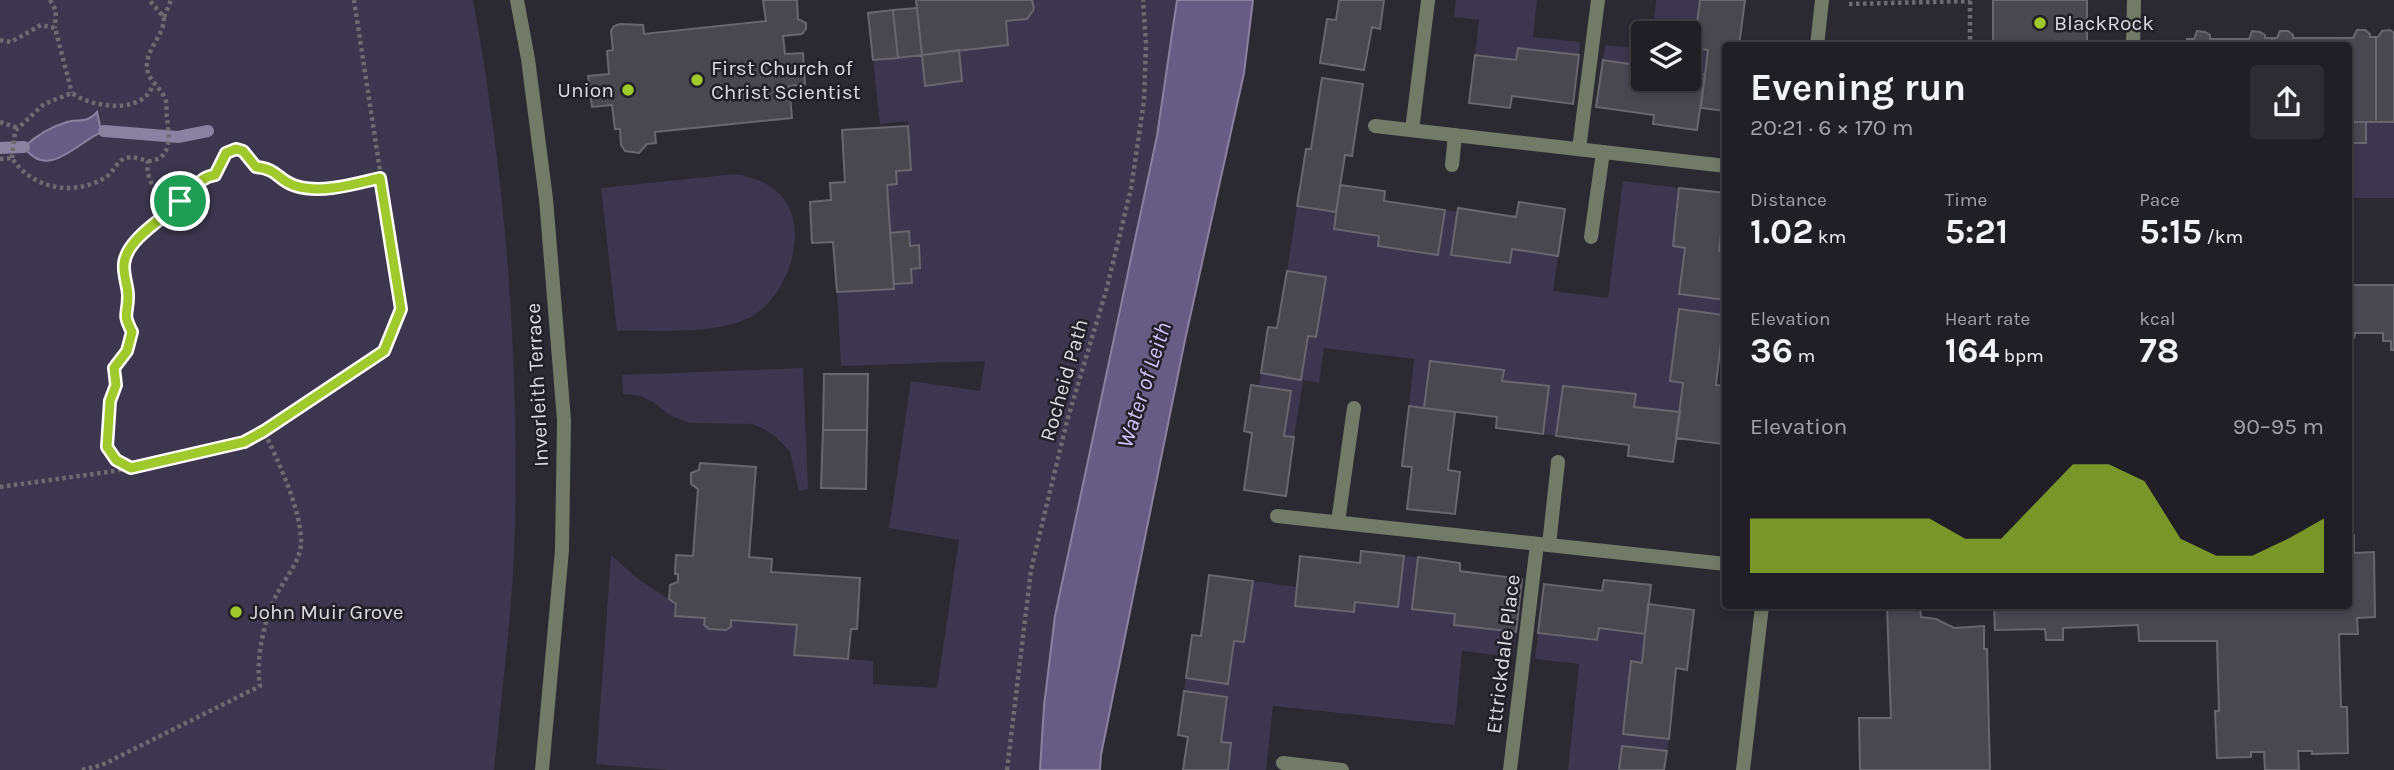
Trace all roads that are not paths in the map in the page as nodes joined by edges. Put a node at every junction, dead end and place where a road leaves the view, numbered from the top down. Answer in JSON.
{"nodes":[{"id":1,"x":517,"y":0,"type":"edge"},
{"id":2,"x":1598,"y":0,"type":"edge"},
{"id":3,"x":2134,"y":0,"type":"edge"},
{"id":4,"x":1428,"y":1,"type":"edge"},
{"id":5,"x":1822,"y":3,"type":"edge"},
{"id":6,"x":1817,"y":42,"type":"edge"},
{"id":7,"x":2133,"y":42,"type":"edge"},
{"id":8,"x":1375,"y":126,"type":"dead end"},
{"id":9,"x":1412,"y":130,"type":"junction"},
{"id":10,"x":1455,"y":135,"type":"junction"},
{"id":11,"x":1579,"y":149,"type":"junction"},
{"id":12,"x":1602,"y":152,"type":"junction"},
{"id":13,"x":1452,"y":165,"type":"dead end"},
{"id":14,"x":1722,"y":166,"type":"edge"},
{"id":15,"x":1591,"y":237,"type":"dead end"},
{"id":16,"x":1354,"y":408,"type":"dead end"},
{"id":17,"x":1559,"y":462,"type":"dead end"},
{"id":18,"x":1277,"y":516,"type":"dead end"},
{"id":19,"x":1338,"y":522,"type":"junction"},
{"id":20,"x":1543,"y":544,"type":"junction"},
{"id":21,"x":1722,"y":564,"type":"edge"},
{"id":22,"x":1762,"y":609,"type":"edge"},
{"id":23,"x":1283,"y":763,"type":"dead end"},
{"id":24,"x":542,"y":770,"type":"edge"},
{"id":25,"x":1342,"y":770,"type":"edge"},
{"id":26,"x":1510,"y":770,"type":"edge"},
{"id":27,"x":1743,"y":770,"type":"edge"}],
"edges":[{"from":1,"to":24,"type":"street","name":"Inverleith Terrace"},
{"from":2,"to":11,"type":"street"},
{"from":3,"to":7,"type":"street"},
{"from":4,"to":9,"type":"street"},
{"from":5,"to":6,"type":"street"},
{"from":8,"to":9,"type":"street"},
{"from":9,"to":10,"type":"street"},
{"from":10,"to":11,"type":"street"},
{"from":10,"to":13,"type":"street"},
{"from":11,"to":12,"type":"street"},
{"from":12,"to":14,"type":"street"},
{"from":12,"to":15,"type":"street"},
{"from":16,"to":19,"type":"street"},
{"from":17,"to":20,"type":"street","name":"Ettrickdale Place"},
{"from":18,"to":19,"type":"street"},
{"from":19,"to":20,"type":"street"},
{"from":20,"to":21,"type":"street"},
{"from":20,"to":26,"type":"street","name":"Ettrickdale Place"},
{"from":22,"to":27,"type":"street"},
{"from":23,"to":25,"type":"street"}]}
